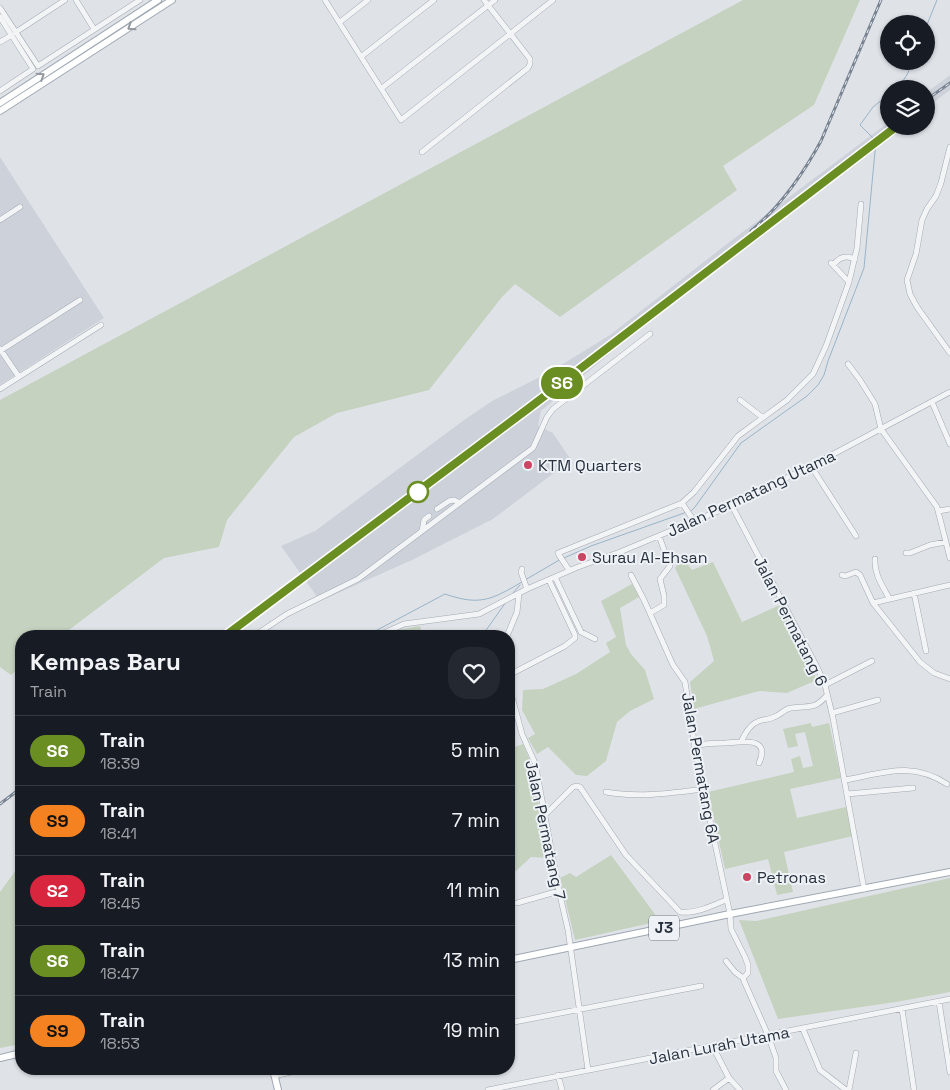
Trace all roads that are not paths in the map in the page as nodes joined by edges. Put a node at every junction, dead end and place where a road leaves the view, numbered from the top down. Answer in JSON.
{"nodes":[{"id":1,"x":65,"y":0,"type":"edge"},
{"id":2,"x":76,"y":0,"type":"edge"},
{"id":3,"x":140,"y":0,"type":"edge"},
{"id":4,"x":158,"y":0,"type":"edge"},
{"id":5,"x":172,"y":0,"type":"edge"},
{"id":6,"x":326,"y":0,"type":"edge"},
{"id":7,"x":368,"y":0,"type":"edge"},
{"id":8,"x":434,"y":0,"type":"edge"},
{"id":9,"x":484,"y":0,"type":"edge"},
{"id":10,"x":495,"y":0,"type":"edge"},
{"id":11,"x":553,"y":0,"type":"edge"},
{"id":12,"x":488,"y":5,"type":"junction"},
{"id":13,"x":0,"y":8,"type":"edge"},
{"id":14,"x":0,"y":17,"type":"edge"},
{"id":15,"x":340,"y":22,"type":"junction"},
{"id":16,"x":94,"y":29,"type":"junction"},
{"id":17,"x":14,"y":34,"type":"junction"},
{"id":18,"x":511,"y":34,"type":"junction"},
{"id":19,"x":0,"y":42,"type":"edge"},
{"id":20,"x":362,"y":56,"type":"junction"},
{"id":21,"x":35,"y":68,"type":"junction"},
{"id":22,"x":382,"y":88,"type":"junction"},
{"id":23,"x":0,"y":91,"type":"edge"},
{"id":24,"x":0,"y":103,"type":"edge"},
{"id":25,"x":0,"y":111,"type":"edge"},
{"id":26,"x":950,"y":147,"type":"edge"},
{"id":27,"x":422,"y":152,"type":"dead end"},
{"id":28,"x":861,"y":204,"type":"dead end"},
{"id":29,"x":20,"y":207,"type":"dead end"},
{"id":30,"x":0,"y":220,"type":"edge"},
{"id":31,"x":855,"y":259,"type":"junction"},
{"id":32,"x":849,"y":282,"type":"junction"},
{"id":33,"x":80,"y":300,"type":"dead end"},
{"id":34,"x":101,"y":325,"type":"dead end"},
{"id":35,"x":650,"y":334,"type":"dead end"},
{"id":36,"x":0,"y":350,"type":"edge"},
{"id":37,"x":950,"y":353,"type":"edge"},
{"id":38,"x":848,"y":364,"type":"dead end"},
{"id":39,"x":19,"y":377,"type":"junction"},
{"id":40,"x":0,"y":389,"type":"edge"},
{"id":41,"x":950,"y":392,"type":"edge"},
{"id":42,"x":740,"y":400,"type":"dead end"},
{"id":43,"x":932,"y":402,"type":"junction"},
{"id":44,"x":762,"y":417,"type":"junction"},
{"id":45,"x":881,"y":429,"type":"junction"},
{"id":46,"x":950,"y":444,"type":"edge"},
{"id":47,"x":811,"y":466,"type":"junction"},
{"id":48,"x":460,"y":503,"type":"junction"},
{"id":49,"x":683,"y":504,"type":"junction"},
{"id":50,"x":731,"y":504,"type":"junction"},
{"id":51,"x":437,"y":509,"type":"dead end"},
{"id":52,"x":950,"y":509,"type":"edge"},
{"id":53,"x":939,"y":511,"type":"junction"},
{"id":54,"x":429,"y":516,"type":"dead end"},
{"id":55,"x":692,"y":518,"type":"junction"},
{"id":56,"x":422,"y":531,"type":"junction"},
{"id":57,"x":659,"y":536,"type":"junction"},
{"id":58,"x":856,"y":536,"type":"dead end"},
{"id":59,"x":946,"y":542,"type":"junction"},
{"id":60,"x":906,"y":553,"type":"dead end"},
{"id":61,"x":950,"y":558,"type":"edge"},
{"id":62,"x":875,"y":559,"type":"dead end"},
{"id":63,"x":569,"y":570,"type":"junction"},
{"id":64,"x":522,"y":572,"type":"dead end"},
{"id":65,"x":631,"y":575,"type":"dead end"},
{"id":66,"x":842,"y":575,"type":"dead end"},
{"id":67,"x":555,"y":577,"type":"junction"},
{"id":68,"x":549,"y":580,"type":"junction"},
{"id":69,"x":950,"y":585,"type":"edge"},
{"id":70,"x":526,"y":587,"type":"junction"},
{"id":71,"x":914,"y":593,"type":"junction"},
{"id":72,"x":517,"y":596,"type":"junction"},
{"id":73,"x":889,"y":598,"type":"junction"},
{"id":74,"x":873,"y":603,"type":"junction"},
{"id":75,"x":650,"y":613,"type":"junction"},
{"id":76,"x":263,"y":630,"type":"edge"},
{"id":77,"x":390,"y":630,"type":"edge"},
{"id":78,"x":510,"y":630,"type":"edge"},
{"id":79,"x":595,"y":639,"type":"dead end"},
{"id":80,"x":926,"y":651,"type":"dead end"},
{"id":81,"x":872,"y":661,"type":"dead end"},
{"id":82,"x":515,"y":672,"type":"edge"},
{"id":83,"x":950,"y":679,"type":"edge"},
{"id":84,"x":825,"y":685,"type":"junction"},
{"id":85,"x":827,"y":696,"type":"junction"},
{"id":86,"x":878,"y":700,"type":"dead end"},
{"id":87,"x":515,"y":708,"type":"edge"},
{"id":88,"x":832,"y":713,"type":"junction"},
{"id":89,"x":741,"y":742,"type":"junction"},
{"id":90,"x":694,"y":746,"type":"junction"},
{"id":91,"x":759,"y":763,"type":"dead end"},
{"id":92,"x":845,"y":780,"type":"junction"},
{"id":93,"x":947,"y":784,"type":"dead end"},
{"id":94,"x":913,"y":788,"type":"dead end"},
{"id":95,"x":704,"y":789,"type":"junction"},
{"id":96,"x":606,"y":792,"type":"dead end"},
{"id":97,"x":847,"y":794,"type":"junction"},
{"id":98,"x":545,"y":815,"type":"junction"},
{"id":99,"x":950,"y":872,"type":"edge"},
{"id":100,"x":864,"y":889,"type":"junction"},
{"id":101,"x":559,"y":891,"type":"junction"},
{"id":102,"x":726,"y":900,"type":"junction"},
{"id":103,"x":517,"y":903,"type":"dead end"},
{"id":104,"x":730,"y":914,"type":"junction"},
{"id":105,"x":570,"y":947,"type":"junction"},
{"id":106,"x":515,"y":959,"type":"edge"},
{"id":107,"x":726,"y":961,"type":"dead end"},
{"id":108,"x":743,"y":978,"type":"junction"},
{"id":109,"x":701,"y":986,"type":"dead end"},
{"id":110,"x":950,"y":999,"type":"edge"},
{"id":111,"x":938,"y":1002,"type":"junction"},
{"id":112,"x":902,"y":1009,"type":"junction"},
{"id":113,"x":580,"y":1010,"type":"junction"},
{"id":114,"x":515,"y":1022,"type":"edge"},
{"id":115,"x":803,"y":1029,"type":"junction"},
{"id":116,"x":768,"y":1035,"type":"junction"},
{"id":117,"x":713,"y":1047,"type":"junction"},
{"id":118,"x":856,"y":1053,"type":"dead end"},
{"id":119,"x":15,"y":1054,"type":"edge"},
{"id":120,"x":0,"y":1058,"type":"edge"},
{"id":121,"x":588,"y":1070,"type":"junction"},
{"id":122,"x":950,"y":1072,"type":"edge"},
{"id":123,"x":274,"y":1075,"type":"edge"},
{"id":124,"x":558,"y":1075,"type":"junction"},
{"id":125,"x":729,"y":1078,"type":"junction"},
{"id":126,"x":278,"y":1090,"type":"edge"},
{"id":127,"x":488,"y":1090,"type":"edge"},
{"id":128,"x":562,"y":1090,"type":"edge"},
{"id":129,"x":713,"y":1090,"type":"edge"},
{"id":130,"x":740,"y":1090,"type":"edge"},
{"id":131,"x":786,"y":1090,"type":"edge"},
{"id":132,"x":847,"y":1090,"type":"edge"},
{"id":133,"x":914,"y":1090,"type":"edge"}],
"edges":[{"from":1,"to":17,"type":"street"},
{"from":2,"to":16,"type":"street"},
{"from":3,"to":16,"type":"street"},
{"from":24,"to":4,"type":"main road","one_way":true},
{"from":5,"to":25,"type":"main road","one_way":true},
{"from":6,"to":15,"type":"street"},
{"from":7,"to":15,"type":"street"},
{"from":8,"to":20,"type":"street"},
{"from":9,"to":12,"type":"street"},
{"from":10,"to":12,"type":"street"},
{"from":11,"to":18,"type":"street"},
{"from":12,"to":18,"type":"street"},
{"from":12,"to":22,"type":"street"},
{"from":13,"to":17,"type":"street"},
{"from":14,"to":17,"type":"street"},
{"from":15,"to":20,"type":"street"},
{"from":16,"to":21,"type":"street"},
{"from":17,"to":19,"type":"street"},
{"from":17,"to":21,"type":"street"},
{"from":18,"to":22,"type":"street"},
{"from":18,"to":27,"type":"street"},
{"from":20,"to":22,"type":"street"},
{"from":21,"to":23,"type":"street"},
{"from":26,"to":37,"type":"street"},
{"from":28,"to":31,"type":"street"},
{"from":29,"to":30,"type":"street"},
{"from":31,"to":32,"type":"street"},
{"from":31,"to":32,"type":"street"},
{"from":32,"to":44,"type":"street"},
{"from":33,"to":36,"type":"street"},
{"from":34,"to":39,"type":"street"},
{"from":35,"to":48,"type":"street"},
{"from":36,"to":39,"type":"street"},
{"from":38,"to":45,"type":"street"},
{"from":39,"to":40,"type":"street"},
{"from":41,"to":43,"type":"street","name":"Jalan Permatang Utama"},
{"from":42,"to":44,"type":"street"},
{"from":43,"to":45,"type":"street","name":"Jalan Permatang Utama"},
{"from":43,"to":46,"type":"street"},
{"from":44,"to":49,"type":"street"},
{"from":45,"to":47,"type":"street","name":"Jalan Permatang Utama"},
{"from":45,"to":53,"type":"street"},
{"from":47,"to":50,"type":"street","name":"Jalan Permatang Utama"},
{"from":47,"to":58,"type":"street"},
{"from":48,"to":51,"type":"street"},
{"from":48,"to":56,"type":"street"},
{"from":49,"to":55,"type":"street"},
{"from":49,"to":63,"type":"street"},
{"from":50,"to":55,"type":"street","name":"Jalan Permatang Utama"},
{"from":50,"to":84,"type":"street","name":"Jalan Permatang 6"},
{"from":52,"to":53,"type":"street"},
{"from":53,"to":59,"type":"street"},
{"from":54,"to":56,"type":"street"},
{"from":55,"to":57,"type":"street","name":"Jalan Permatang Utama"},
{"from":56,"to":76,"type":"street"},
{"from":57,"to":63,"type":"street","name":"Jalan Permatang Utama"},
{"from":57,"to":75,"type":"street"},
{"from":59,"to":60,"type":"street"},
{"from":59,"to":61,"type":"street"},
{"from":62,"to":73,"type":"street"},
{"from":63,"to":67,"type":"street","name":"Jalan Permatang Utama"},
{"from":64,"to":70,"type":"street"},
{"from":65,"to":75,"type":"street","name":"Jalan Permatang 6A"},
{"from":66,"to":74,"type":"street"},
{"from":67,"to":68,"type":"street","name":"Jalan Permatang Utama"},
{"from":67,"to":79,"type":"street"},
{"from":68,"to":70,"type":"street","name":"Jalan Permatang Utama"},
{"from":68,"to":82,"type":"street"},
{"from":69,"to":71,"type":"street"},
{"from":70,"to":72,"type":"street","name":"Jalan Permatang Utama"},
{"from":71,"to":73,"type":"street"},
{"from":71,"to":80,"type":"street"},
{"from":72,"to":77,"type":"street","name":"Jalan Permatang Utama"},
{"from":72,"to":78,"type":"street"},
{"from":73,"to":74,"type":"street"},
{"from":74,"to":83,"type":"street"},
{"from":75,"to":90,"type":"street","name":"Jalan Permatang 6A"},
{"from":81,"to":84,"type":"street"},
{"from":84,"to":85,"type":"street","name":"Jalan Permatang 6"},
{"from":85,"to":88,"type":"street","name":"Jalan Permatang 6"},
{"from":85,"to":89,"type":"street"},
{"from":86,"to":88,"type":"street"},
{"from":87,"to":98,"type":"street","name":"Jalan Permatang 7"},
{"from":88,"to":92,"type":"street","name":"Jalan Permatang 6"},
{"from":89,"to":90,"type":"street"},
{"from":89,"to":91,"type":"street"},
{"from":90,"to":95,"type":"street","name":"Jalan Permatang 6A"},
{"from":92,"to":93,"type":"street"},
{"from":92,"to":97,"type":"street","name":"Jalan Permatang 6"},
{"from":94,"to":97,"type":"street"},
{"from":95,"to":96,"type":"street"},
{"from":95,"to":102,"type":"street","name":"Jalan Permatang 6A"},
{"from":97,"to":100,"type":"street","name":"Jalan Permatang 6"},
{"from":98,"to":101,"type":"street","name":"Jalan Permatang 7"},
{"from":98,"to":102,"type":"street"},
{"from":99,"to":100,"type":"main road","number":"J3"},
{"from":100,"to":104,"type":"main road","number":"J3"},
{"from":101,"to":103,"type":"street"},
{"from":101,"to":105,"type":"street","name":"Jalan Permatang 7"},
{"from":102,"to":104,"type":"street","name":"Jalan Permatang 6A"},
{"from":104,"to":105,"type":"main road","number":"J3"},
{"from":104,"to":108,"type":"street","name":"Jalan Permatang 6A"},
{"from":105,"to":106,"type":"main road","number":"J3"},
{"from":105,"to":113,"type":"street","name":"Jalan Permatang 7"},
{"from":107,"to":108,"type":"street"},
{"from":108,"to":116,"type":"street"},
{"from":109,"to":113,"type":"street"},
{"from":110,"to":111,"type":"street","name":"Jalan Lurah Utama"},
{"from":111,"to":112,"type":"street","name":"Jalan Lurah Utama"},
{"from":111,"to":122,"type":"street"},
{"from":112,"to":115,"type":"street","name":"Jalan Lurah Utama"},
{"from":112,"to":133,"type":"street"},
{"from":113,"to":114,"type":"street"},
{"from":113,"to":121,"type":"street","name":"Jalan Permatang 7"},
{"from":115,"to":116,"type":"street","name":"Jalan Lurah Utama"},
{"from":115,"to":132,"type":"street"},
{"from":116,"to":117,"type":"street","name":"Jalan Lurah Utama"},
{"from":116,"to":131,"type":"street"},
{"from":117,"to":121,"type":"street","name":"Jalan Lurah Utama"},
{"from":117,"to":125,"type":"street"},
{"from":118,"to":132,"type":"street"},
{"from":119,"to":120,"type":"main road"},
{"from":121,"to":124,"type":"street","name":"Jalan Lurah Utama"},
{"from":123,"to":126,"type":"main road"},
{"from":124,"to":127,"type":"street","name":"Jalan Lurah Utama"},
{"from":124,"to":128,"type":"street"},
{"from":125,"to":129,"type":"street"},
{"from":125,"to":130,"type":"street"}]}
